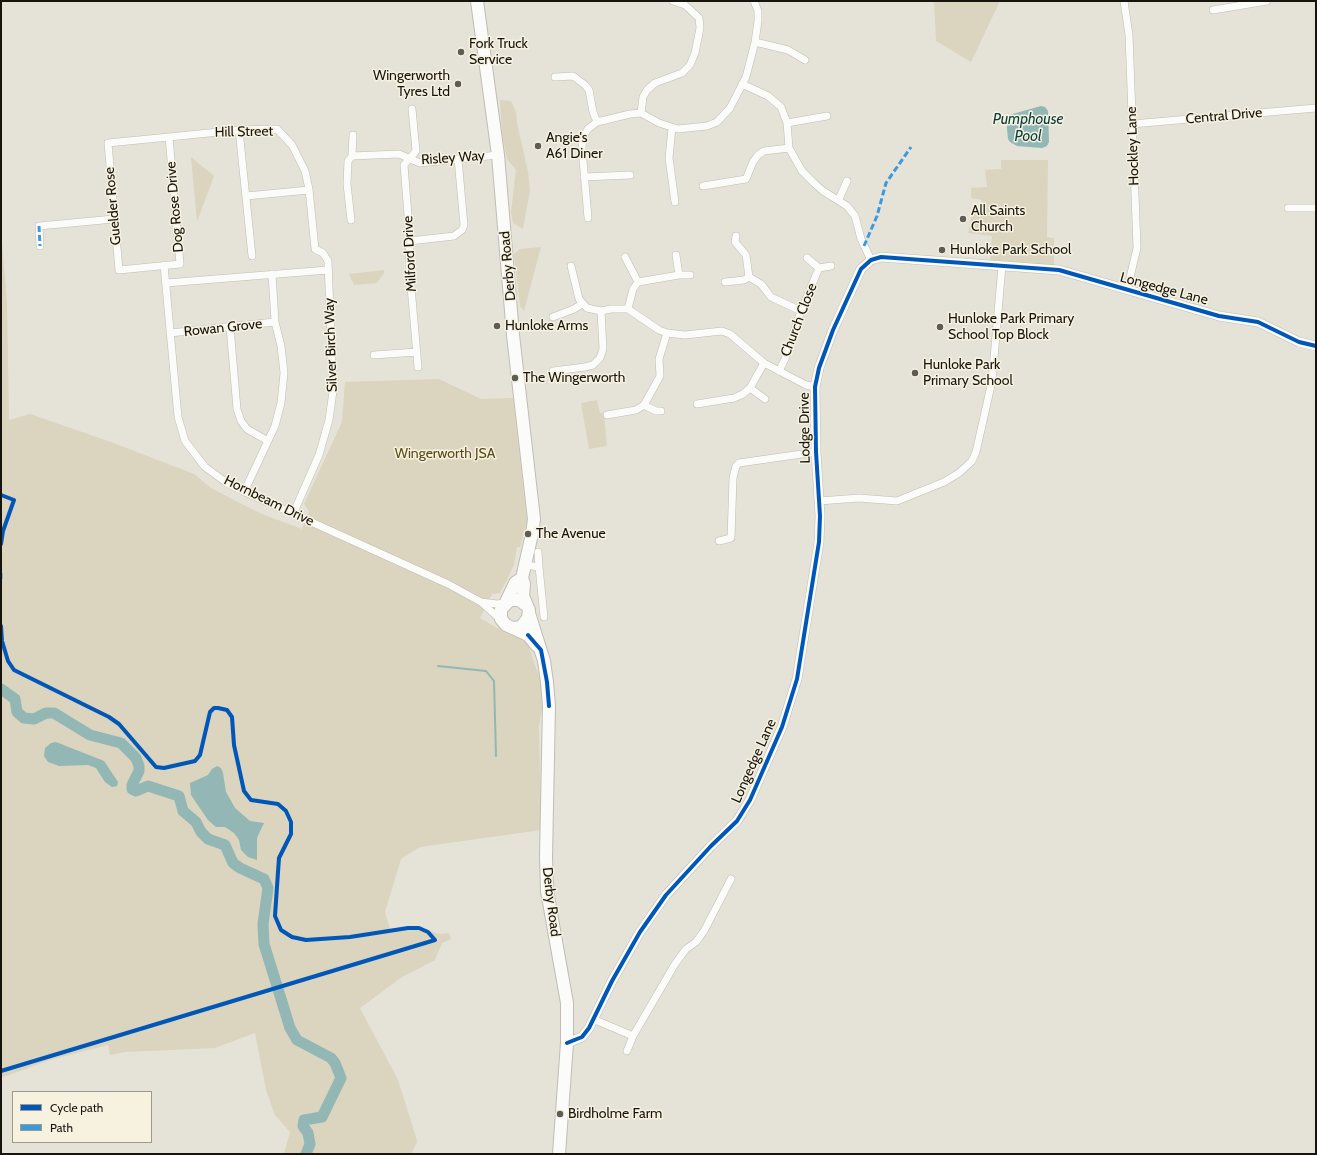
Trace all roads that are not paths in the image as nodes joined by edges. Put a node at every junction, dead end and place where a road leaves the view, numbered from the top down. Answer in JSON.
{"nodes":[{"id":1,"x":477,"y":1,"type":"edge"},
{"id":2,"x":673,"y":1,"type":"edge"},
{"id":3,"x":754,"y":1,"type":"edge"},
{"id":4,"x":1124,"y":1,"type":"edge"},
{"id":5,"x":1267,"y":1,"type":"edge"},
{"id":6,"x":1213,"y":10,"type":"dead end"},
{"id":7,"x":755,"y":42,"type":"junction"},
{"id":8,"x":805,"y":60,"type":"dead end"},
{"id":9,"x":555,"y":77,"type":"dead end"},
{"id":10,"x":742,"y":84,"type":"junction"},
{"id":11,"x":1316,"y":108,"type":"edge"},
{"id":12,"x":412,"y":109,"type":"dead end"},
{"id":13,"x":641,"y":113,"type":"junction"},
{"id":14,"x":827,"y":116,"type":"dead end"},
{"id":15,"x":597,"y":122,"type":"junction"},
{"id":16,"x":786,"y":123,"type":"junction"},
{"id":17,"x":1132,"y":124,"type":"junction"},
{"id":18,"x":672,"y":128,"type":"junction"},
{"id":19,"x":239,"y":130,"type":"junction"},
{"id":20,"x":353,"y":136,"type":"dead end"},
{"id":21,"x":170,"y":137,"type":"junction"},
{"id":22,"x":108,"y":143,"type":"joint"},
{"id":23,"x":789,"y":148,"type":"junction"},
{"id":24,"x":498,"y":155,"type":"junction"},
{"id":25,"x":352,"y":156,"type":"junction"},
{"id":26,"x":409,"y":158,"type":"junction"},
{"id":27,"x":458,"y":159,"type":"junction"},
{"id":28,"x":630,"y":175,"type":"dead end"},
{"id":29,"x":584,"y":177,"type":"junction"},
{"id":30,"x":847,"y":181,"type":"dead end"},
{"id":31,"x":703,"y":186,"type":"dead end"},
{"id":32,"x":309,"y":190,"type":"junction"},
{"id":33,"x":246,"y":196,"type":"junction"},
{"id":34,"x":839,"y":200,"type":"junction"},
{"id":35,"x":675,"y":202,"type":"dead end"},
{"id":36,"x":1288,"y":208,"type":"dead end"},
{"id":37,"x":1316,"y":208,"type":"edge"},
{"id":38,"x":588,"y":218,"type":"dead end"},
{"id":39,"x":114,"y":219,"type":"junction"},
{"id":40,"x":351,"y":220,"type":"dead end"},
{"id":41,"x":736,"y":236,"type":"dead end"},
{"id":42,"x":410,"y":241,"type":"junction"},
{"id":43,"x":40,"y":246,"type":"dead end"},
{"id":44,"x":676,"y":255,"type":"dead end"},
{"id":45,"x":252,"y":256,"type":"dead end"},
{"id":46,"x":625,"y":257,"type":"dead end"},
{"id":47,"x":807,"y":258,"type":"dead end"},
{"id":48,"x":871,"y":260,"type":"junction"},
{"id":49,"x":164,"y":265,"type":"junction"},
{"id":50,"x":571,"y":266,"type":"dead end"},
{"id":51,"x":831,"y":266,"type":"dead end"},
{"id":52,"x":1002,"y":266,"type":"junction"},
{"id":53,"x":819,"y":268,"type":"junction"},
{"id":54,"x":118,"y":270,"type":"joint"},
{"id":55,"x":328,"y":270,"type":"junction"},
{"id":56,"x":272,"y":274,"type":"junction"},
{"id":57,"x":679,"y":274,"type":"junction"},
{"id":58,"x":690,"y":275,"type":"dead end"},
{"id":59,"x":749,"y":277,"type":"junction"},
{"id":60,"x":638,"y":282,"type":"junction"},
{"id":61,"x":725,"y":282,"type":"dead end"},
{"id":62,"x":166,"y":283,"type":"junction"},
{"id":63,"x":329,"y":290,"type":"joint"},
{"id":64,"x":1127,"y":290,"type":"junction"},
{"id":65,"x":582,"y":304,"type":"junction"},
{"id":66,"x":628,"y":309,"type":"junction"},
{"id":67,"x":601,"y":311,"type":"junction"},
{"id":68,"x":801,"y":311,"type":"junction"},
{"id":69,"x":553,"y":317,"type":"dead end"},
{"id":70,"x":275,"y":322,"type":"junction"},
{"id":71,"x":230,"y":327,"type":"junction"},
{"id":72,"x":170,"y":333,"type":"junction"},
{"id":73,"x":667,"y":333,"type":"junction"},
{"id":74,"x":1316,"y":346,"type":"edge"},
{"id":75,"x":417,"y":352,"type":"junction"},
{"id":76,"x":374,"y":355,"type":"dead end"},
{"id":77,"x":764,"y":363,"type":"junction"},
{"id":78,"x":418,"y":367,"type":"dead end"},
{"id":79,"x":779,"y":370,"type":"junction"},
{"id":80,"x":553,"y":371,"type":"dead end"},
{"id":81,"x":815,"y":387,"type":"junction"},
{"id":82,"x":750,"y":388,"type":"junction"},
{"id":83,"x":765,"y":399,"type":"dead end"},
{"id":84,"x":697,"y":404,"type":"dead end"},
{"id":85,"x":644,"y":405,"type":"junction"},
{"id":86,"x":661,"y":411,"type":"dead end"},
{"id":87,"x":607,"y":415,"type":"dead end"},
{"id":88,"x":268,"y":441,"type":"junction"},
{"id":89,"x":816,"y":452,"type":"junction"},
{"id":90,"x":244,"y":492,"type":"junction"},
{"id":91,"x":819,"y":501,"type":"junction"},
{"id":92,"x":293,"y":514,"type":"junction"},
{"id":93,"x":719,"y":541,"type":"dead end"},
{"id":94,"x":538,"y":552,"type":"dead end"},
{"id":95,"x":525,"y":565,"type":"junction"},
{"id":96,"x":539,"y":566,"type":"junction"},
{"id":97,"x":522,"y":578,"type":"junction"},
{"id":98,"x":481,"y":602,"type":"junction"},
{"id":99,"x":506,"y":603,"type":"junction"},
{"id":100,"x":528,"y":609,"type":"junction"},
{"id":101,"x":544,"y":617,"type":"dead end"},
{"id":102,"x":509,"y":625,"type":"junction"},
{"id":103,"x":541,"y":650,"type":"junction"},
{"id":104,"x":731,"y":879,"type":"dead end"},
{"id":105,"x":593,"y":1019,"type":"junction"},
{"id":106,"x":634,"y":1036,"type":"junction"},
{"id":107,"x":567,"y":1043,"type":"junction"},
{"id":108,"x":627,"y":1051,"type":"dead end"},
{"id":109,"x":559,"y":1154,"type":"edge"}],
"edges":[{"from":1,"to":24,"type":"highway","name":"Derby Road"},
{"from":2,"to":13,"type":"street"},
{"from":3,"to":7,"type":"street"},
{"from":4,"to":17,"type":"street","name":"Hockley Lane"},
{"from":5,"to":6,"type":"street"},
{"from":7,"to":8,"type":"street"},
{"from":7,"to":10,"type":"street"},
{"from":9,"to":15,"type":"street"},
{"from":10,"to":16,"type":"street"},
{"from":10,"to":18,"type":"street"},
{"from":11,"to":17,"type":"street","name":"Central Drive"},
{"from":12,"to":26,"type":"street","name":"Milford Drive"},
{"from":13,"to":15,"type":"street"},
{"from":13,"to":18,"type":"street"},
{"from":14,"to":16,"type":"street"},
{"from":15,"to":29,"type":"street"},
{"from":16,"to":23,"type":"street"},
{"from":17,"to":64,"type":"street","name":"Hockley Lane"},
{"from":18,"to":35,"type":"street"},
{"from":19,"to":21,"type":"street","name":"Hill Street"},
{"from":19,"to":32,"type":"street","name":"Hill Street"},
{"from":19,"to":33,"type":"street"},
{"from":20,"to":25,"type":"street"},
{"from":21,"to":22,"type":"street","name":"Hill Street"},
{"from":21,"to":49,"type":"street","name":"Dog Rose Drive"},
{"from":22,"to":39,"type":"street","name":"Guelder Rose"},
{"from":23,"to":31,"type":"street"},
{"from":23,"to":34,"type":"street"},
{"from":24,"to":27,"type":"street","name":"Risley Way"},
{"from":24,"to":95,"type":"highway","name":"Derby Road"},
{"from":25,"to":26,"type":"street","name":"Risley Way"},
{"from":25,"to":40,"type":"street"},
{"from":26,"to":27,"type":"street","name":"Risley Way"},
{"from":26,"to":42,"type":"street","name":"Milford Drive"},
{"from":27,"to":42,"type":"street"},
{"from":28,"to":29,"type":"street"},
{"from":29,"to":38,"type":"street"},
{"from":30,"to":34,"type":"street"},
{"from":32,"to":33,"type":"street"},
{"from":32,"to":55,"type":"street","name":"Hill Street"},
{"from":33,"to":45,"type":"street"},
{"from":34,"to":48,"type":"street"},
{"from":36,"to":37,"type":"street"},
{"from":39,"to":43,"type":"street"},
{"from":39,"to":54,"type":"street","name":"Guelder Rose"},
{"from":41,"to":59,"type":"street"},
{"from":42,"to":75,"type":"street","name":"Milford Drive"},
{"from":44,"to":57,"type":"street"},
{"from":46,"to":60,"type":"street"},
{"from":47,"to":53,"type":"street","name":"Church Close"},
{"from":48,"to":52,"type":"street"},
{"from":48,"to":81,"type":"street","name":"Lodge Drive"},
{"from":49,"to":54,"type":"street","name":"Dog Rose Drive"},
{"from":49,"to":62,"type":"street","name":"Hornbeam Drive"},
{"from":50,"to":65,"type":"street"},
{"from":51,"to":53,"type":"street","name":"Church Close"},
{"from":52,"to":64,"type":"street","name":"Longedge Lane"},
{"from":52,"to":91,"type":"street"},
{"from":53,"to":68,"type":"street","name":"Church Close"},
{"from":55,"to":56,"type":"street"},
{"from":55,"to":63,"type":"street","name":"Hill Street"},
{"from":56,"to":62,"type":"street"},
{"from":56,"to":70,"type":"street"},
{"from":57,"to":58,"type":"street"},
{"from":57,"to":60,"type":"street"},
{"from":59,"to":61,"type":"street"},
{"from":59,"to":68,"type":"street"},
{"from":60,"to":66,"type":"street"},
{"from":62,"to":72,"type":"street","name":"Hornbeam Drive"},
{"from":63,"to":92,"type":"street","name":"Silver Birch Way"},
{"from":64,"to":74,"type":"street","name":"Longedge Lane"},
{"from":65,"to":67,"type":"street"},
{"from":65,"to":69,"type":"street"},
{"from":66,"to":67,"type":"street"},
{"from":66,"to":73,"type":"street"},
{"from":67,"to":80,"type":"street"},
{"from":68,"to":79,"type":"street","name":"Church Close"},
{"from":70,"to":71,"type":"street","name":"Rowan Grove"},
{"from":70,"to":88,"type":"street"},
{"from":71,"to":72,"type":"street","name":"Rowan Grove"},
{"from":71,"to":88,"type":"street"},
{"from":72,"to":90,"type":"street","name":"Hornbeam Drive"},
{"from":73,"to":77,"type":"street"},
{"from":73,"to":85,"type":"street"},
{"from":75,"to":76,"type":"street"},
{"from":75,"to":78,"type":"street","name":"Milford Drive"},
{"from":77,"to":79,"type":"street"},
{"from":77,"to":82,"type":"street"},
{"from":79,"to":81,"type":"street"},
{"from":81,"to":89,"type":"street","name":"Lodge Drive"},
{"from":82,"to":83,"type":"street"},
{"from":82,"to":84,"type":"street"},
{"from":85,"to":86,"type":"street"},
{"from":85,"to":87,"type":"street"},
{"from":88,"to":90,"type":"street"},
{"from":89,"to":91,"type":"street","name":"Lodge Drive"},
{"from":89,"to":93,"type":"street"},
{"from":90,"to":92,"type":"street","name":"Hornbeam Drive"},
{"from":91,"to":105,"type":"street","name":"Longedge Lane"},
{"from":92,"to":98,"type":"street","name":"Hornbeam Drive"},
{"from":94,"to":96,"type":"street"},
{"from":95,"to":96,"type":"street"},
{"from":95,"to":97,"type":"highway","name":"Derby Road"},
{"from":96,"to":101,"type":"street"},
{"from":97,"to":99,"type":"highway","name":"Derby Road"},
{"from":97,"to":100,"type":"highway","name":"Derby Road"},
{"from":98,"to":99,"type":"street","name":"Hornbeam Drive"},
{"from":98,"to":102,"type":"street","name":"Hornbeam Drive"},
{"from":99,"to":100,"type":"highway"},
{"from":99,"to":102,"type":"highway"},
{"from":100,"to":102,"type":"highway"},
{"from":100,"to":103,"type":"highway","name":"Derby Road"},
{"from":102,"to":103,"type":"highway","name":"Derby Road"},
{"from":103,"to":107,"type":"highway","name":"Derby Road"},
{"from":104,"to":106,"type":"street"},
{"from":105,"to":106,"type":"street"},
{"from":105,"to":107,"type":"street","name":"Longedge Lane"},
{"from":106,"to":108,"type":"street"},
{"from":107,"to":109,"type":"highway","name":"Derby Road"}]}
